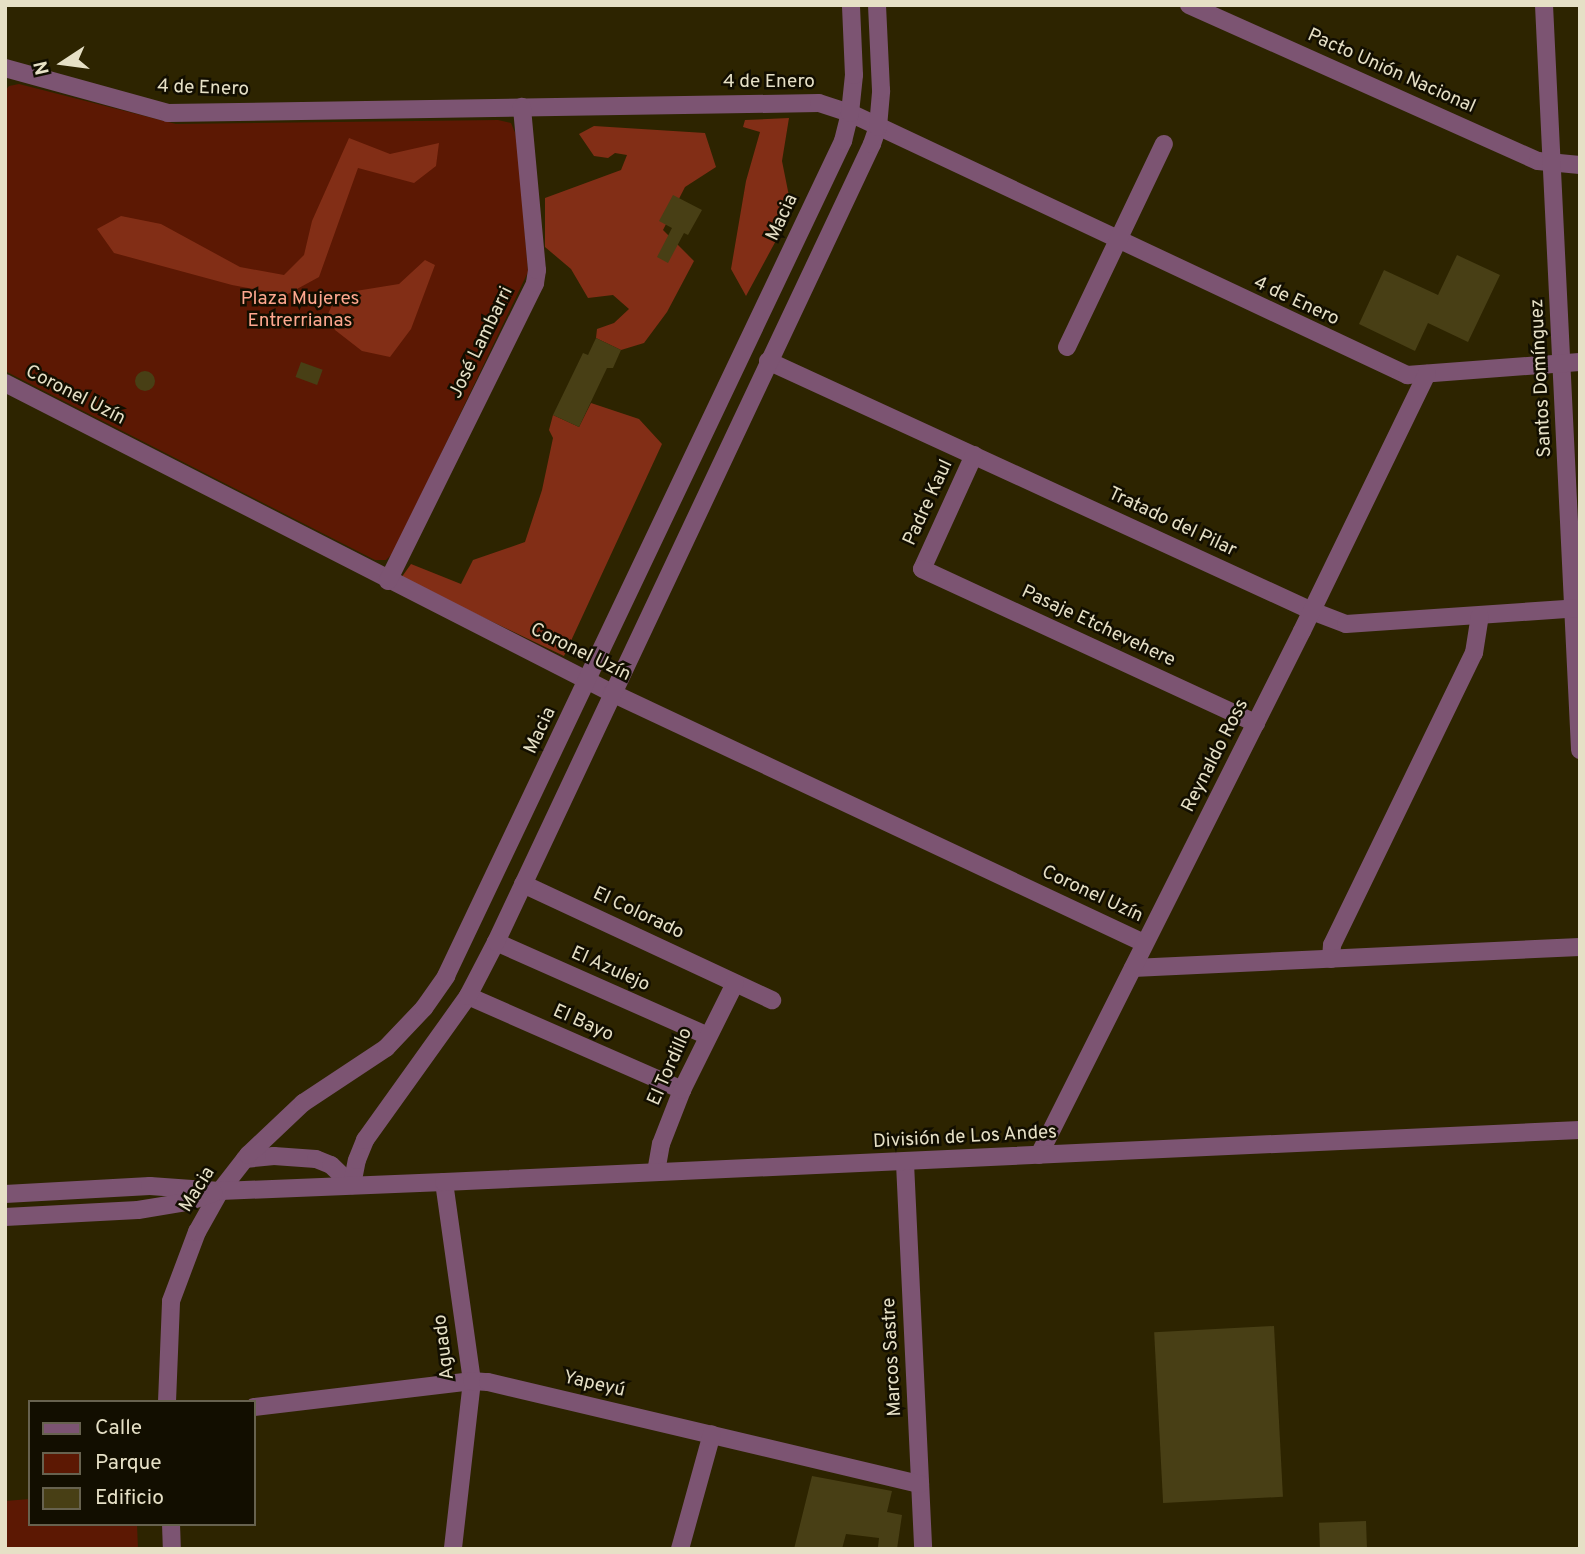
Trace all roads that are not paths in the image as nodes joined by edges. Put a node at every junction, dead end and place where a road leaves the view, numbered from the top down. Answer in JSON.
{"nodes":[{"id":1,"x":851,"y":5,"type":"edge"},
{"id":2,"x":877,"y":5,"type":"edge"},
{"id":3,"x":1189,"y":5,"type":"edge"},
{"id":4,"x":1544,"y":5,"type":"edge"},
{"id":5,"x":5,"y":68,"type":"edge"},
{"id":6,"x":522,"y":107,"type":"junction"},
{"id":7,"x":850,"y":113,"type":"junction"},
{"id":8,"x":878,"y":127,"type":"junction"},
{"id":9,"x":1164,"y":144,"type":"dead end"},
{"id":10,"x":1552,"y":164,"type":"junction"},
{"id":11,"x":1580,"y":165,"type":"edge"},
{"id":12,"x":1116,"y":241,"type":"junction"},
{"id":13,"x":1067,"y":347,"type":"dead end"},
{"id":14,"x":768,"y":361,"type":"junction"},
{"id":15,"x":1571,"y":362,"type":"edge"},
{"id":16,"x":1427,"y":374,"type":"junction"},
{"id":17,"x":5,"y":383,"type":"edge"},
{"id":18,"x":974,"y":455,"type":"junction"},
{"id":19,"x":922,"y":569,"type":"joint"},
{"id":20,"x":388,"y":581,"type":"junction"},
{"id":21,"x":1577,"y":608,"type":"edge"},
{"id":22,"x":1312,"y":611,"type":"junction"},
{"id":23,"x":1480,"y":616,"type":"junction"},
{"id":24,"x":588,"y":681,"type":"junction"},
{"id":25,"x":612,"y":693,"type":"junction"},
{"id":26,"x":1256,"y":723,"type":"junction"},
{"id":27,"x":1580,"y":750,"type":"edge"},
{"id":28,"x":523,"y":884,"type":"junction"},
{"id":29,"x":496,"y":942,"type":"junction"},
{"id":30,"x":1144,"y":943,"type":"junction"},
{"id":31,"x":1580,"y":947,"type":"edge"},
{"id":32,"x":1331,"y":959,"type":"junction"},
{"id":33,"x":1133,"y":968,"type":"junction"},
{"id":34,"x":735,"y":983,"type":"junction"},
{"id":35,"x":468,"y":996,"type":"junction"},
{"id":36,"x":772,"y":1000,"type":"dead end"},
{"id":37,"x":708,"y":1036,"type":"junction"},
{"id":38,"x":682,"y":1090,"type":"junction"},
{"id":39,"x":1580,"y":1130,"type":"edge"},
{"id":40,"x":1039,"y":1155,"type":"junction"},
{"id":41,"x":245,"y":1159,"type":"junction"},
{"id":42,"x":905,"y":1163,"type":"junction"},
{"id":43,"x":656,"y":1172,"type":"junction"},
{"id":44,"x":444,"y":1182,"type":"junction"},
{"id":45,"x":352,"y":1185,"type":"junction"},
{"id":46,"x":220,"y":1191,"type":"junction"},
{"id":47,"x":5,"y":1194,"type":"edge"},
{"id":48,"x":5,"y":1217,"type":"edge"},
{"id":49,"x":472,"y":1381,"type":"junction"},
{"id":50,"x":167,"y":1400,"type":"edge"},
{"id":51,"x":256,"y":1407,"type":"edge"},
{"id":52,"x":712,"y":1434,"type":"junction"},
{"id":53,"x":920,"y":1484,"type":"junction"},
{"id":54,"x":171,"y":1526,"type":"edge"},
{"id":55,"x":172,"y":1549,"type":"edge"},
{"id":56,"x":453,"y":1549,"type":"edge"},
{"id":57,"x":680,"y":1549,"type":"edge"},
{"id":58,"x":923,"y":1549,"type":"edge"}],
"edges":[{"from":1,"to":7,"type":"street","name":"Macia"},
{"from":2,"to":8,"type":"street"},
{"from":3,"to":10,"type":"street","name":"Pacto Unión Nacional"},
{"from":4,"to":10,"type":"street","name":"Santos Domínguez"},
{"from":5,"to":6,"type":"street","name":"4 de Enero"},
{"from":6,"to":7,"type":"street","name":"4 de Enero"},
{"from":6,"to":20,"type":"street","name":"José Lambarri"},
{"from":7,"to":8,"type":"street","name":"4 de Enero"},
{"from":7,"to":24,"type":"street","name":"Macia"},
{"from":8,"to":12,"type":"street","name":"4 de Enero"},
{"from":8,"to":14,"type":"street"},
{"from":9,"to":12,"type":"street"},
{"from":10,"to":11,"type":"street","name":"Pacto Unión Nacional"},
{"from":10,"to":15,"type":"street","name":"Santos Domínguez"},
{"from":12,"to":13,"type":"street"},
{"from":12,"to":16,"type":"street","name":"4 de Enero"},
{"from":14,"to":18,"type":"street","name":"Tratado del Pilar"},
{"from":14,"to":25,"type":"street"},
{"from":15,"to":16,"type":"street","name":"4 de Enero"},
{"from":15,"to":21,"type":"street","name":"Santos Domínguez"},
{"from":16,"to":22,"type":"street","name":"Reynaldo Ross"},
{"from":17,"to":20,"type":"street","name":"Coronel Uzín"},
{"from":18,"to":19,"type":"street","name":"Padre Kaul"},
{"from":18,"to":22,"type":"street","name":"Tratado del Pilar"},
{"from":19,"to":26,"type":"street","name":"Pasaje Etchevehere"},
{"from":20,"to":24,"type":"street","name":"Coronel Uzín"},
{"from":21,"to":23,"type":"street","name":"Tratado del Pilar"},
{"from":21,"to":27,"type":"street","name":"Santos Domínguez"},
{"from":22,"to":23,"type":"street","name":"Tratado del Pilar"},
{"from":22,"to":26,"type":"street","name":"Reynaldo Ross"},
{"from":23,"to":32,"type":"street"},
{"from":24,"to":25,"type":"street","name":"Coronel Uzín"},
{"from":24,"to":41,"type":"street","name":"Macia"},
{"from":25,"to":28,"type":"street"},
{"from":25,"to":30,"type":"street","name":"Coronel Uzín"},
{"from":26,"to":30,"type":"street","name":"Reynaldo Ross"},
{"from":28,"to":29,"type":"street"},
{"from":28,"to":34,"type":"street","name":"El Colorado"},
{"from":29,"to":35,"type":"street"},
{"from":29,"to":37,"type":"street","name":"El Azulejo"},
{"from":30,"to":33,"type":"street","name":"Reynaldo Ross"},
{"from":31,"to":32,"type":"street"},
{"from":32,"to":33,"type":"street"},
{"from":33,"to":40,"type":"street","name":"Reynaldo Ross"},
{"from":34,"to":36,"type":"street","name":"El Colorado"},
{"from":34,"to":37,"type":"street","name":"El Tordillo"},
{"from":35,"to":38,"type":"street","name":"El Bayo"},
{"from":35,"to":45,"type":"street"},
{"from":37,"to":38,"type":"street","name":"El Tordillo"},
{"from":38,"to":43,"type":"street","name":"El Tordillo"},
{"from":39,"to":40,"type":"street","name":"División de Los Andes"},
{"from":40,"to":42,"type":"street","name":"División de Los Andes"},
{"from":41,"to":45,"type":"street"},
{"from":41,"to":46,"type":"street","name":"Macia"},
{"from":42,"to":43,"type":"street","name":"División de Los Andes"},
{"from":42,"to":53,"type":"street","name":"Marcos Sastre"},
{"from":43,"to":44,"type":"street","name":"División de Los Andes"},
{"from":44,"to":45,"type":"street","name":"División de Los Andes"},
{"from":44,"to":49,"type":"street","name":"Aguado"},
{"from":45,"to":46,"type":"street","name":"División de Los Andes"},
{"from":46,"to":47,"type":"street","name":"División de Los Andes"},
{"from":46,"to":48,"type":"street","name":"División de Los Andes"},
{"from":46,"to":50,"type":"street","name":"Macia"},
{"from":49,"to":51,"type":"street","name":"Yapeyú"},
{"from":49,"to":52,"type":"street","name":"Yapeyú"},
{"from":49,"to":56,"type":"street","name":"Aguado"},
{"from":52,"to":53,"type":"street","name":"Yapeyú"},
{"from":52,"to":57,"type":"street"},
{"from":53,"to":58,"type":"street","name":"Marcos Sastre"},
{"from":54,"to":55,"type":"street"}]}
